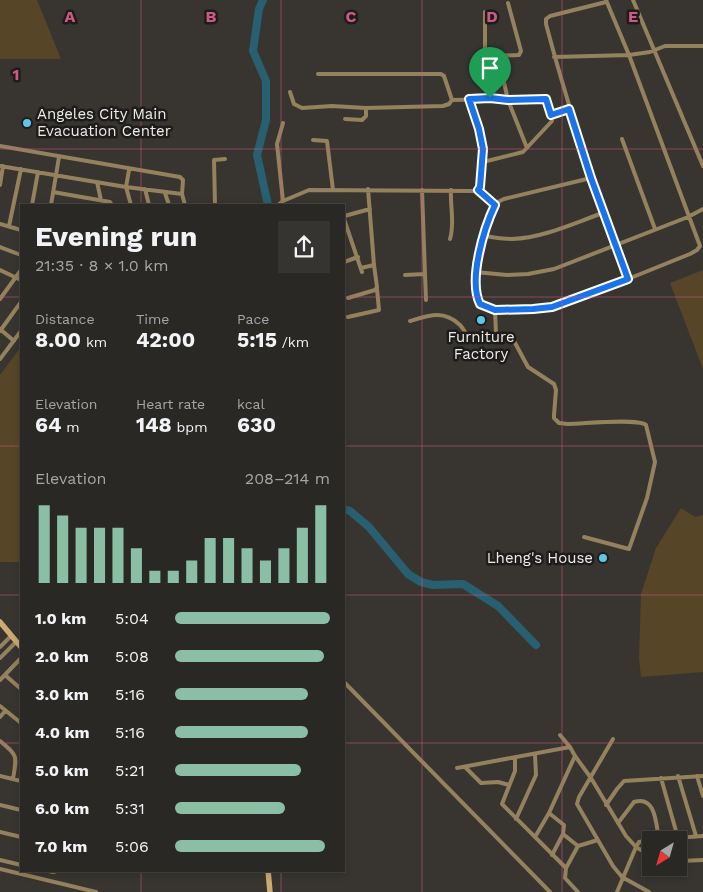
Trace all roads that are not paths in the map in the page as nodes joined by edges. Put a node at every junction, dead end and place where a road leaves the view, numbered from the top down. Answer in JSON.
{"nodes":[{"id":1,"x":633,"y":0,"type":"edge"},
{"id":2,"x":606,"y":1,"type":"edge"},
{"id":3,"x":508,"y":4,"type":"dead end"},
{"id":4,"x":485,"y":12,"type":"dead end"},
{"id":5,"x":703,"y":46,"type":"edge"},
{"id":6,"x":654,"y":50,"type":"junction"},
{"id":7,"x":629,"y":55,"type":"junction"},
{"id":8,"x":498,"y":56,"type":"junction"},
{"id":9,"x":554,"y":57,"type":"junction"},
{"id":10,"x":318,"y":74,"type":"dead end"},
{"id":11,"x":290,"y":92,"type":"dead end"},
{"id":12,"x":469,"y":99,"type":"junction"},
{"id":13,"x":452,"y":100,"type":"junction"},
{"id":14,"x":508,"y":100,"type":"junction"},
{"id":15,"x":366,"y":108,"type":"junction"},
{"id":16,"x":569,"y":109,"type":"junction"},
{"id":17,"x":551,"y":115,"type":"junction"},
{"id":18,"x":345,"y":119,"type":"dead end"},
{"id":19,"x":283,"y":123,"type":"dead end"},
{"id":20,"x":622,"y":139,"type":"dead end"},
{"id":21,"x":313,"y":140,"type":"dead end"},
{"id":22,"x":0,"y":146,"type":"edge"},
{"id":23,"x":528,"y":148,"type":"junction"},
{"id":24,"x":59,"y":157,"type":"junction"},
{"id":25,"x":225,"y":159,"type":"dead end"},
{"id":26,"x":483,"y":162,"type":"junction"},
{"id":27,"x":2,"y":166,"type":"edge"},
{"id":28,"x":703,"y":166,"type":"edge"},
{"id":29,"x":21,"y":169,"type":"junction"},
{"id":30,"x":129,"y":170,"type":"junction"},
{"id":31,"x":38,"y":172,"type":"junction"},
{"id":32,"x":56,"y":176,"type":"junction"},
{"id":33,"x":591,"y":178,"type":"junction"},
{"id":34,"x":97,"y":182,"type":"junction"},
{"id":35,"x":0,"y":185,"type":"edge"},
{"id":36,"x":126,"y":187,"type":"junction"},
{"id":37,"x":145,"y":189,"type":"junction"},
{"id":38,"x":368,"y":189,"type":"junction"},
{"id":39,"x":333,"y":190,"type":"junction"},
{"id":40,"x":422,"y":190,"type":"junction"},
{"id":41,"x":451,"y":190,"type":"junction"},
{"id":42,"x":478,"y":190,"type":"junction"},
{"id":43,"x":53,"y":192,"type":"junction"},
{"id":44,"x":165,"y":193,"type":"junction"},
{"id":45,"x":182,"y":194,"type":"junction"},
{"id":46,"x":283,"y":201,"type":"junction"},
{"id":47,"x":102,"y":203,"type":"edge"},
{"id":48,"x":32,"y":204,"type":"edge"},
{"id":49,"x":51,"y":204,"type":"edge"},
{"id":50,"x":131,"y":204,"type":"edge"},
{"id":51,"x":149,"y":204,"type":"edge"},
{"id":52,"x":169,"y":204,"type":"edge"},
{"id":53,"x":185,"y":204,"type":"edge"},
{"id":54,"x":215,"y":204,"type":"edge"},
{"id":55,"x":279,"y":204,"type":"edge"},
{"id":56,"x":495,"y":205,"type":"junction"},
{"id":57,"x":370,"y":209,"type":"junction"},
{"id":58,"x":703,"y":209,"type":"edge"},
{"id":59,"x":603,"y":213,"type":"junction"},
{"id":60,"x":345,"y":216,"type":"edge"},
{"id":61,"x":688,"y":217,"type":"junction"},
{"id":62,"x":0,"y":224,"type":"edge"},
{"id":63,"x":345,"y":224,"type":"edge"},
{"id":64,"x":9,"y":226,"type":"junction"},
{"id":65,"x":655,"y":229,"type":"junction"},
{"id":66,"x":20,"y":230,"type":"edge"},
{"id":67,"x":484,"y":236,"type":"junction"},
{"id":68,"x":450,"y":239,"type":"dead end"},
{"id":69,"x":615,"y":245,"type":"junction"},
{"id":70,"x":0,"y":247,"type":"edge"},
{"id":71,"x":20,"y":255,"type":"edge"},
{"id":72,"x":358,"y":257,"type":"junction"},
{"id":73,"x":345,"y":262,"type":"edge"},
{"id":74,"x":374,"y":265,"type":"junction"},
{"id":75,"x":0,"y":270,"type":"edge"},
{"id":76,"x":20,"y":271,"type":"edge"},
{"id":77,"x":475,"y":272,"type":"junction"},
{"id":78,"x":424,"y":274,"type":"junction"},
{"id":79,"x":404,"y":275,"type":"dead end"},
{"id":80,"x":16,"y":277,"type":"junction"},
{"id":81,"x":20,"y":279,"type":"edge"},
{"id":82,"x":628,"y":279,"type":"junction"},
{"id":83,"x":376,"y":288,"type":"junction"},
{"id":84,"x":2,"y":292,"type":"edge"},
{"id":85,"x":348,"y":298,"type":"dead end"},
{"id":86,"x":0,"y":299,"type":"edge"},
{"id":87,"x":426,"y":300,"type":"dead end"},
{"id":88,"x":20,"y":303,"type":"edge"},
{"id":89,"x":495,"y":310,"type":"junction"},
{"id":90,"x":348,"y":317,"type":"dead end"},
{"id":91,"x":410,"y":321,"type":"dead end"},
{"id":92,"x":0,"y":330,"type":"edge"},
{"id":93,"x":20,"y":332,"type":"edge"},
{"id":94,"x":496,"y":334,"type":"junction"},
{"id":95,"x":14,"y":340,"type":"junction"},
{"id":96,"x":0,"y":359,"type":"edge"},
{"id":97,"x":584,"y":537,"type":"dead end"},
{"id":98,"x":0,"y":622,"type":"edge"},
{"id":99,"x":10,"y":636,"type":"junction"},
{"id":100,"x":16,"y":642,"type":"junction"},
{"id":101,"x":1,"y":646,"type":"edge"},
{"id":102,"x":20,"y":646,"type":"edge"},
{"id":103,"x":8,"y":650,"type":"junction"},
{"id":104,"x":0,"y":658,"type":"edge"},
{"id":105,"x":20,"y":659,"type":"edge"},
{"id":106,"x":5,"y":675,"type":"junction"},
{"id":107,"x":0,"y":680,"type":"edge"},
{"id":108,"x":345,"y":683,"type":"edge"},
{"id":109,"x":20,"y":688,"type":"edge"},
{"id":110,"x":0,"y":706,"type":"edge"},
{"id":111,"x":5,"y":711,"type":"junction"},
{"id":112,"x":0,"y":717,"type":"edge"},
{"id":113,"x":20,"y":722,"type":"edge"},
{"id":114,"x":560,"y":736,"type":"dead end"},
{"id":115,"x":613,"y":739,"type":"dead end"},
{"id":116,"x":0,"y":741,"type":"edge"},
{"id":117,"x":570,"y":747,"type":"junction"},
{"id":118,"x":535,"y":754,"type":"junction"},
{"id":119,"x":575,"y":756,"type":"junction"},
{"id":120,"x":514,"y":758,"type":"junction"},
{"id":121,"x":465,"y":766,"type":"junction"},
{"id":122,"x":457,"y":768,"type":"dead end"},
{"id":123,"x":0,"y":776,"type":"edge"},
{"id":124,"x":678,"y":776,"type":"junction"},
{"id":125,"x":697,"y":776,"type":"junction"},
{"id":126,"x":703,"y":776,"type":"edge"},
{"id":127,"x":591,"y":778,"type":"junction"},
{"id":128,"x":661,"y":778,"type":"junction"},
{"id":129,"x":13,"y":779,"type":"junction"},
{"id":130,"x":20,"y":781,"type":"edge"},
{"id":131,"x":509,"y":785,"type":"junction"},
{"id":132,"x":703,"y":796,"type":"edge"},
{"id":133,"x":606,"y":804,"type":"junction"},
{"id":134,"x":0,"y":805,"type":"edge"},
{"id":135,"x":20,"y":810,"type":"edge"},
{"id":136,"x":549,"y":812,"type":"junction"},
{"id":137,"x":516,"y":819,"type":"junction"},
{"id":138,"x":618,"y":823,"type":"junction"},
{"id":139,"x":658,"y":831,"type":"edge"},
{"id":140,"x":676,"y":831,"type":"edge"},
{"id":141,"x":0,"y":832,"type":"edge"},
{"id":142,"x":563,"y":834,"type":"junction"},
{"id":143,"x":696,"y":836,"type":"junction"},
{"id":144,"x":703,"y":836,"type":"edge"},
{"id":145,"x":20,"y":837,"type":"edge"},
{"id":146,"x":688,"y":837,"type":"edge"},
{"id":147,"x":534,"y":838,"type":"junction"},
{"id":148,"x":598,"y":840,"type":"junction"},
{"id":149,"x":642,"y":842,"type":"edge"},
{"id":150,"x":578,"y":846,"type":"junction"},
{"id":151,"x":636,"y":847,"type":"junction"},
{"id":152,"x":642,"y":851,"type":"edge"},
{"id":153,"x":552,"y":855,"type":"junction"},
{"id":154,"x":0,"y":860,"type":"edge"},
{"id":155,"x":703,"y":860,"type":"edge"},
{"id":156,"x":688,"y":861,"type":"edge"},
{"id":157,"x":20,"y":865,"type":"edge"},
{"id":158,"x":566,"y":868,"type":"junction"},
{"id":159,"x":0,"y":870,"type":"edge"},
{"id":160,"x":268,"y":872,"type":"edge"},
{"id":161,"x":622,"y":877,"type":"junction"},
{"id":162,"x":96,"y":892,"type":"edge"},
{"id":163,"x":270,"y":892,"type":"edge"},
{"id":164,"x":550,"y":892,"type":"edge"},
{"id":165,"x":578,"y":892,"type":"edge"},
{"id":166,"x":616,"y":892,"type":"edge"},
{"id":167,"x":649,"y":892,"type":"edge"}],
"edges":[{"from":1,"to":6,"type":"street"},
{"from":2,"to":7,"type":"street"},
{"from":2,"to":9,"type":"street"},
{"from":3,"to":8,"type":"street"},
{"from":4,"to":8,"type":"street"},
{"from":5,"to":6,"type":"street"},
{"from":6,"to":7,"type":"street"},
{"from":6,"to":28,"type":"street"},
{"from":7,"to":9,"type":"street"},
{"from":7,"to":61,"type":"street"},
{"from":8,"to":14,"type":"street"},
{"from":9,"to":16,"type":"street"},
{"from":10,"to":13,"type":"street"},
{"from":11,"to":15,"type":"street"},
{"from":12,"to":13,"type":"street"},
{"from":12,"to":14,"type":"street"},
{"from":12,"to":26,"type":"street"},
{"from":13,"to":15,"type":"street"},
{"from":14,"to":17,"type":"street"},
{"from":14,"to":23,"type":"street"},
{"from":15,"to":18,"type":"street"},
{"from":16,"to":17,"type":"street"},
{"from":16,"to":33,"type":"street"},
{"from":17,"to":23,"type":"street"},
{"from":19,"to":46,"type":"street"},
{"from":20,"to":65,"type":"street"},
{"from":21,"to":39,"type":"street"},
{"from":22,"to":24,"type":"street"},
{"from":23,"to":26,"type":"street"},
{"from":24,"to":30,"type":"street"},
{"from":24,"to":32,"type":"street"},
{"from":25,"to":54,"type":"street"},
{"from":26,"to":42,"type":"street"},
{"from":27,"to":29,"type":"street"},
{"from":27,"to":35,"type":"street"},
{"from":29,"to":31,"type":"street"},
{"from":29,"to":64,"type":"street"},
{"from":30,"to":36,"type":"street"},
{"from":30,"to":45,"type":"street"},
{"from":31,"to":32,"type":"street"},
{"from":31,"to":48,"type":"street"},
{"from":32,"to":34,"type":"street"},
{"from":32,"to":43,"type":"street"},
{"from":33,"to":56,"type":"street"},
{"from":33,"to":59,"type":"street"},
{"from":34,"to":36,"type":"street"},
{"from":34,"to":47,"type":"street"},
{"from":36,"to":37,"type":"street"},
{"from":36,"to":50,"type":"street"},
{"from":37,"to":44,"type":"street"},
{"from":37,"to":51,"type":"street"},
{"from":38,"to":39,"type":"street"},
{"from":38,"to":40,"type":"street"},
{"from":38,"to":57,"type":"street"},
{"from":39,"to":46,"type":"street"},
{"from":40,"to":41,"type":"street"},
{"from":40,"to":78,"type":"street"},
{"from":41,"to":42,"type":"street"},
{"from":41,"to":68,"type":"street"},
{"from":42,"to":56,"type":"street"},
{"from":43,"to":47,"type":"street"},
{"from":43,"to":49,"type":"street"},
{"from":44,"to":45,"type":"street"},
{"from":44,"to":52,"type":"street"},
{"from":45,"to":53,"type":"street"},
{"from":46,"to":55,"type":"street"},
{"from":56,"to":67,"type":"street"},
{"from":57,"to":60,"type":"street"},
{"from":57,"to":74,"type":"street"},
{"from":58,"to":61,"type":"street"},
{"from":59,"to":67,"type":"street"},
{"from":59,"to":69,"type":"street"},
{"from":61,"to":65,"type":"street"},
{"from":61,"to":82,"type":"street"},
{"from":62,"to":64,"type":"street"},
{"from":63,"to":72,"type":"street"},
{"from":64,"to":66,"type":"street"},
{"from":65,"to":69,"type":"street"},
{"from":67,"to":77,"type":"street"},
{"from":69,"to":77,"type":"street"},
{"from":69,"to":82,"type":"street"},
{"from":70,"to":71,"type":"street"},
{"from":72,"to":73,"type":"street"},
{"from":72,"to":74,"type":"street"},
{"from":74,"to":83,"type":"street"},
{"from":75,"to":80,"type":"street"},
{"from":76,"to":80,"type":"street"},
{"from":77,"to":89,"type":"street"},
{"from":78,"to":79,"type":"street"},
{"from":78,"to":87,"type":"street"},
{"from":80,"to":81,"type":"street"},
{"from":80,"to":84,"type":"street"},
{"from":82,"to":89,"type":"street"},
{"from":83,"to":85,"type":"street"},
{"from":83,"to":90,"type":"street"},
{"from":84,"to":86,"type":"street"},
{"from":88,"to":92,"type":"street"},
{"from":89,"to":94,"type":"street"},
{"from":91,"to":94,"type":"street"},
{"from":92,"to":95,"type":"street"},
{"from":93,"to":95,"type":"street"},
{"from":94,"to":97,"type":"street"},
{"from":95,"to":96,"type":"street"},
{"from":98,"to":99,"type":"street"},
{"from":99,"to":100,"type":"street"},
{"from":99,"to":101,"type":"street"},
{"from":100,"to":102,"type":"street"},
{"from":100,"to":103,"type":"street"},
{"from":101,"to":103,"type":"street"},
{"from":103,"to":104,"type":"street"},
{"from":105,"to":106,"type":"street"},
{"from":106,"to":107,"type":"street"},
{"from":106,"to":109,"type":"street"},
{"from":108,"to":164,"type":"street"},
{"from":110,"to":111,"type":"street"},
{"from":111,"to":112,"type":"street"},
{"from":111,"to":113,"type":"street"},
{"from":114,"to":117,"type":"street"},
{"from":115,"to":127,"type":"street"},
{"from":116,"to":129,"type":"street"},
{"from":117,"to":118,"type":"street"},
{"from":117,"to":119,"type":"street"},
{"from":118,"to":120,"type":"street"},
{"from":118,"to":137,"type":"street"},
{"from":119,"to":127,"type":"street"},
{"from":119,"to":136,"type":"street"},
{"from":120,"to":121,"type":"street"},
{"from":120,"to":131,"type":"street"},
{"from":121,"to":122,"type":"street"},
{"from":121,"to":131,"type":"street"},
{"from":123,"to":129,"type":"street"},
{"from":124,"to":125,"type":"street"},
{"from":124,"to":128,"type":"street"},
{"from":124,"to":143,"type":"street"},
{"from":125,"to":126,"type":"street"},
{"from":125,"to":132,"type":"street"},
{"from":127,"to":133,"type":"street"},
{"from":127,"to":148,"type":"street"},
{"from":128,"to":133,"type":"street"},
{"from":128,"to":140,"type":"street"},
{"from":129,"to":130,"type":"street"},
{"from":131,"to":137,"type":"street"},
{"from":133,"to":138,"type":"street"},
{"from":134,"to":135,"type":"street"},
{"from":136,"to":142,"type":"street"},
{"from":136,"to":147,"type":"street"},
{"from":137,"to":147,"type":"street"},
{"from":138,"to":139,"type":"street"},
{"from":138,"to":151,"type":"street"},
{"from":141,"to":145,"type":"street"},
{"from":142,"to":150,"type":"street"},
{"from":142,"to":153,"type":"street"},
{"from":143,"to":144,"type":"street"},
{"from":143,"to":146,"type":"street"},
{"from":147,"to":153,"type":"street"},
{"from":148,"to":150,"type":"street"},
{"from":148,"to":161,"type":"street"},
{"from":149,"to":151,"type":"street"},
{"from":150,"to":158,"type":"street"},
{"from":151,"to":152,"type":"street"},
{"from":151,"to":161,"type":"street"},
{"from":153,"to":158,"type":"street"},
{"from":154,"to":157,"type":"street"},
{"from":155,"to":156,"type":"street"},
{"from":158,"to":165,"type":"street"},
{"from":159,"to":162,"type":"street"},
{"from":160,"to":163,"type":"street"},
{"from":161,"to":166,"type":"street"},
{"from":161,"to":167,"type":"street"}]}
